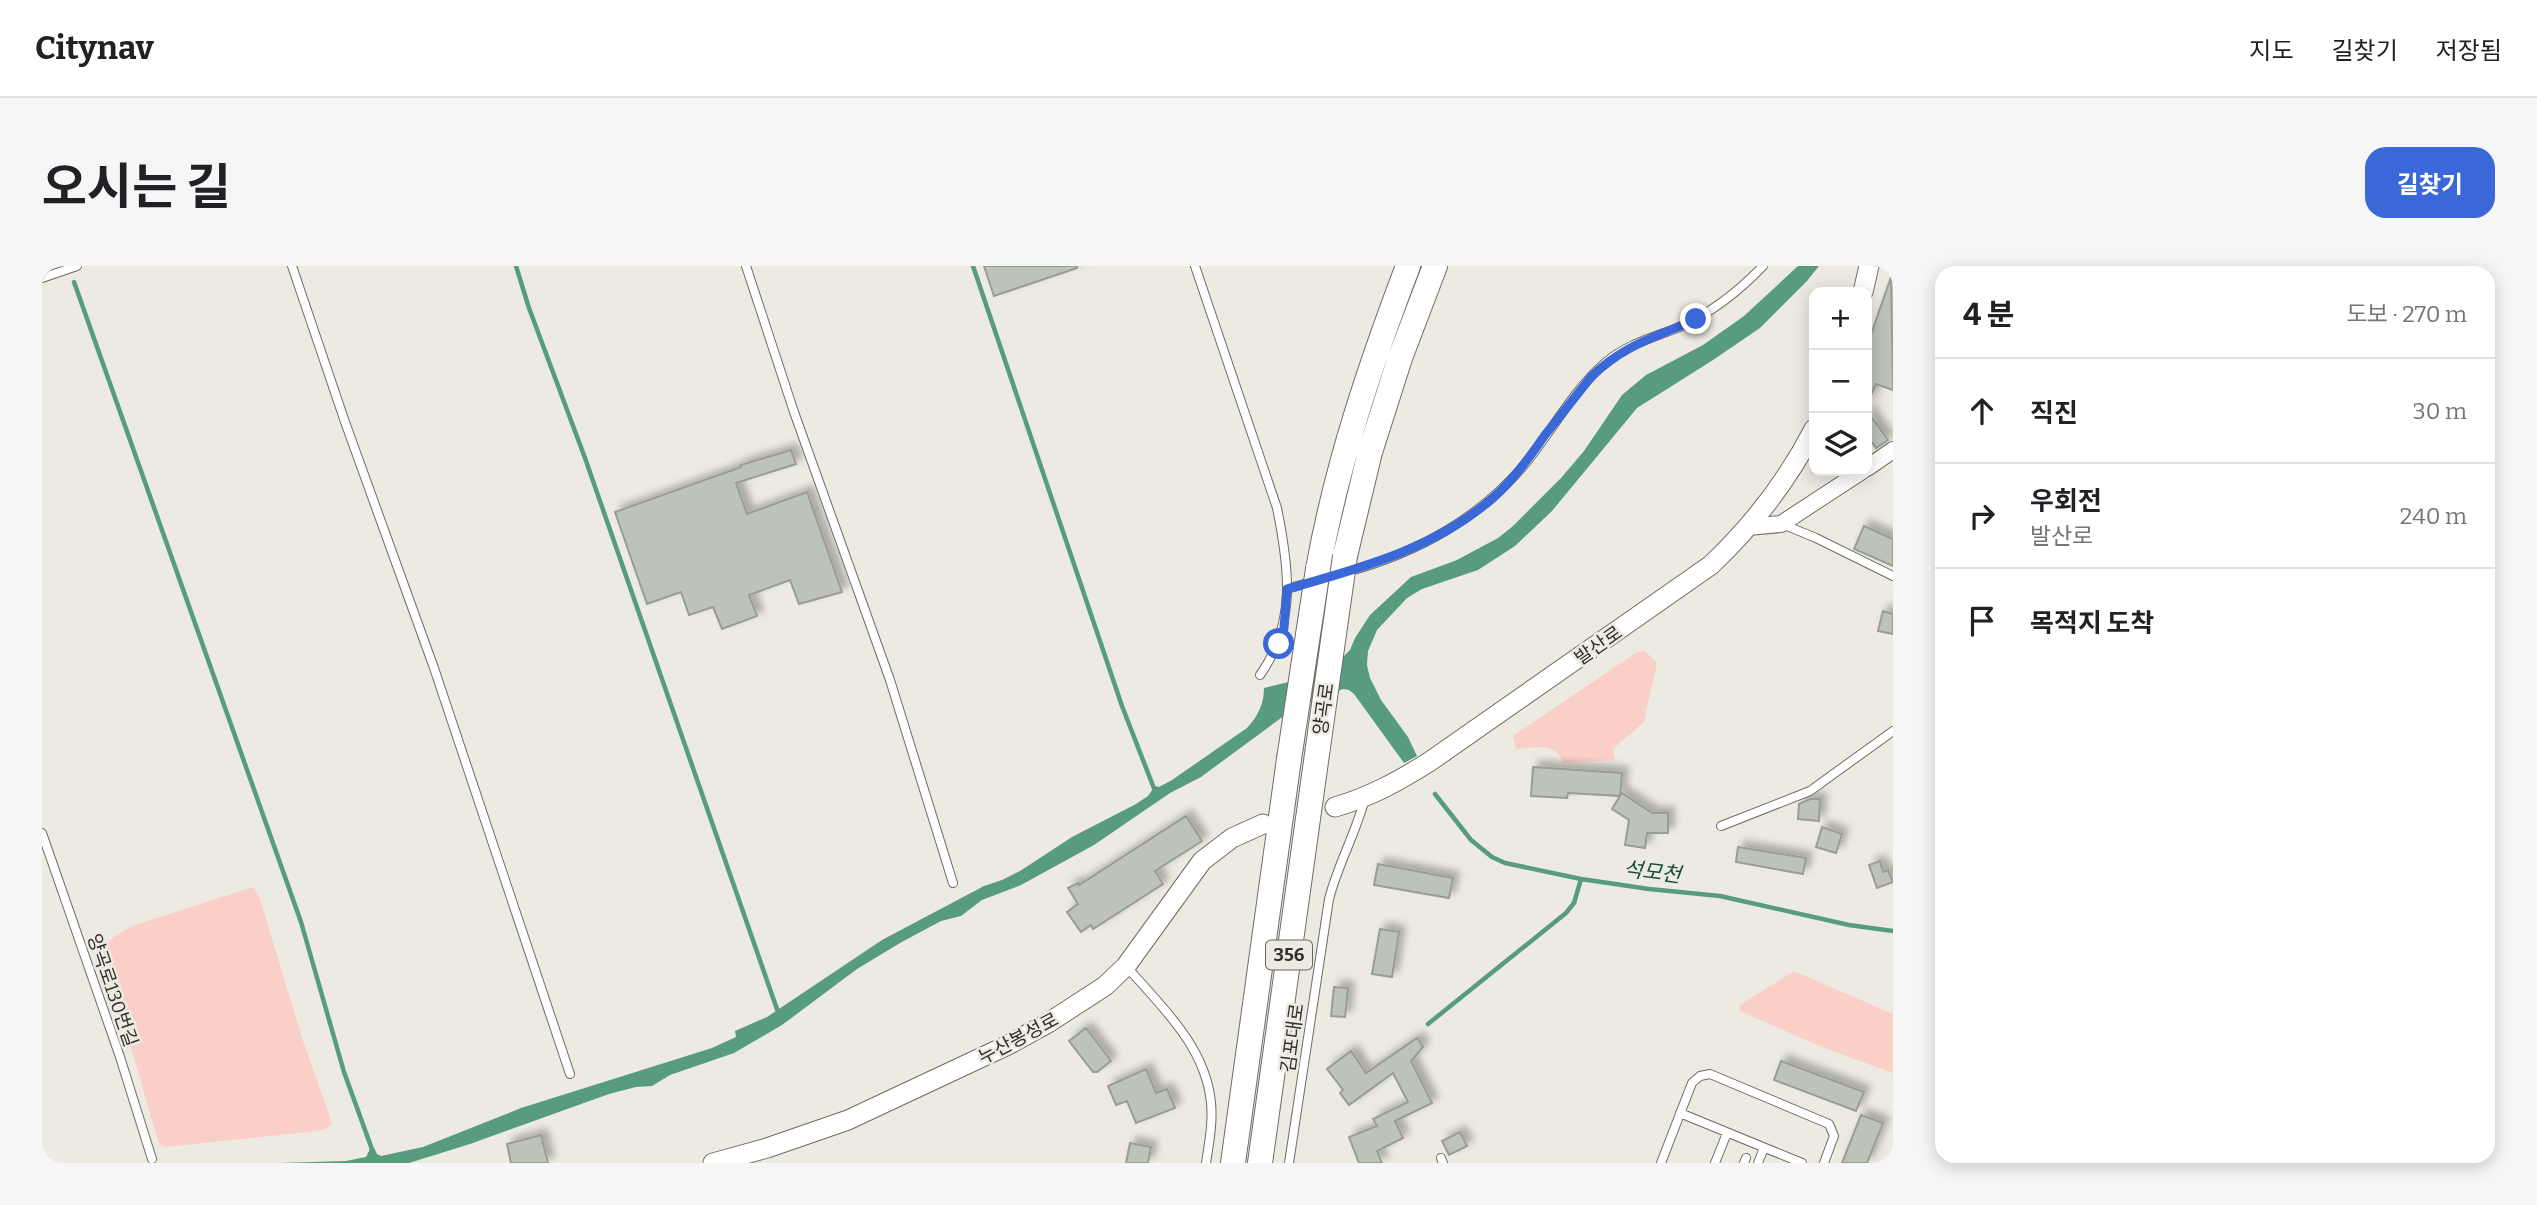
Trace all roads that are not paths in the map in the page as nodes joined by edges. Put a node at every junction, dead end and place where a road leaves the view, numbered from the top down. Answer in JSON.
{"nodes":[{"id":1,"x":77,"y":266,"type":"edge"},
{"id":2,"x":292,"y":266,"type":"edge"},
{"id":3,"x":746,"y":266,"type":"edge"},
{"id":4,"x":1195,"y":266,"type":"edge"},
{"id":5,"x":1408,"y":266,"type":"edge"},
{"id":6,"x":1435,"y":266,"type":"edge"},
{"id":7,"x":1763,"y":266,"type":"edge"},
{"id":8,"x":1869,"y":266,"type":"edge"},
{"id":9,"x":42,"y":278,"type":"edge"},
{"id":10,"x":1864,"y":287,"type":"edge"},
{"id":11,"x":1809,"y":437,"type":"edge"},
{"id":12,"x":1893,"y":450,"type":"edge"},
{"id":13,"x":1872,"y":465,"type":"edge"},
{"id":14,"x":1854,"y":476,"type":"edge"},
{"id":15,"x":1781,"y":524,"type":"junction"},
{"id":16,"x":1748,"y":527,"type":"junction"},
{"id":17,"x":1331,"y":569,"type":"junction"},
{"id":18,"x":1893,"y":576,"type":"edge"},
{"id":19,"x":1287,"y":589,"type":"junction"},
{"id":20,"x":1260,"y":675,"type":"dead end"},
{"id":21,"x":1893,"y":730,"type":"edge"},
{"id":22,"x":1366,"y":798,"type":"junction"},
{"id":23,"x":1335,"y":807,"type":"dead end"},
{"id":24,"x":1262,"y":824,"type":"dead end"},
{"id":25,"x":1721,"y":826,"type":"dead end"},
{"id":26,"x":42,"y":833,"type":"edge"},
{"id":27,"x":953,"y":883,"type":"dead end"},
{"id":28,"x":1126,"y":966,"type":"junction"},
{"id":29,"x":570,"y":1074,"type":"dead end"},
{"id":30,"x":1680,"y":1113,"type":"junction"},
{"id":31,"x":1727,"y":1133,"type":"junction"},
{"id":32,"x":1764,"y":1148,"type":"junction"},
{"id":33,"x":152,"y":1159,"type":"dead end"},
{"id":34,"x":1797,"y":1162,"type":"edge"},
{"id":35,"x":713,"y":1163,"type":"edge"},
{"id":36,"x":1206,"y":1163,"type":"edge"},
{"id":37,"x":1233,"y":1163,"type":"edge"},
{"id":38,"x":1260,"y":1163,"type":"edge"},
{"id":39,"x":1289,"y":1163,"type":"edge"},
{"id":40,"x":1661,"y":1163,"type":"edge"},
{"id":41,"x":1715,"y":1163,"type":"edge"},
{"id":42,"x":1758,"y":1163,"type":"edge"},
{"id":43,"x":1824,"y":1163,"type":"edge"}],
"edges":[{"from":1,"to":9,"type":"lane"},
{"from":2,"to":29,"type":"lane"},
{"from":3,"to":27,"type":"lane"},
{"from":4,"to":19,"type":"lane"},
{"from":5,"to":17,"type":"highway","name":"양곡로","number":"356"},
{"from":6,"to":17,"type":"highway","name":"양곡로","number":"356"},
{"from":7,"to":17,"type":"lane"},
{"from":8,"to":10,"type":"street"},
{"from":11,"to":16,"type":"street","name":"발산로"},
{"from":12,"to":13,"type":"street"},
{"from":14,"to":15,"type":"street"},
{"from":15,"to":16,"type":"street"},
{"from":15,"to":18,"type":"lane"},
{"from":16,"to":22,"type":"street","name":"발산로"},
{"from":17,"to":19,"type":"lane"},
{"from":17,"to":37,"type":"highway","name":"양곡로","number":"356","bridge":true},
{"from":17,"to":38,"type":"highway","name":"양곡로","number":"356","bridge":true},
{"from":19,"to":20,"type":"lane"},
{"from":21,"to":25,"type":"lane"},
{"from":22,"to":23,"type":"street","name":"발산로"},
{"from":22,"to":39,"type":"lane","name":"김포대로"},
{"from":24,"to":28,"type":"street","name":"누산봉성로"},
{"from":26,"to":33,"type":"lane","name":"양곡로130번길"},
{"from":28,"to":35,"type":"street","name":"누산봉성로"},
{"from":28,"to":36,"type":"lane"},
{"from":30,"to":31,"type":"lane"},
{"from":30,"to":40,"type":"lane"},
{"from":30,"to":43,"type":"lane"},
{"from":31,"to":32,"type":"lane"},
{"from":31,"to":41,"type":"lane"},
{"from":32,"to":34,"type":"lane"},
{"from":32,"to":42,"type":"lane"}]}
